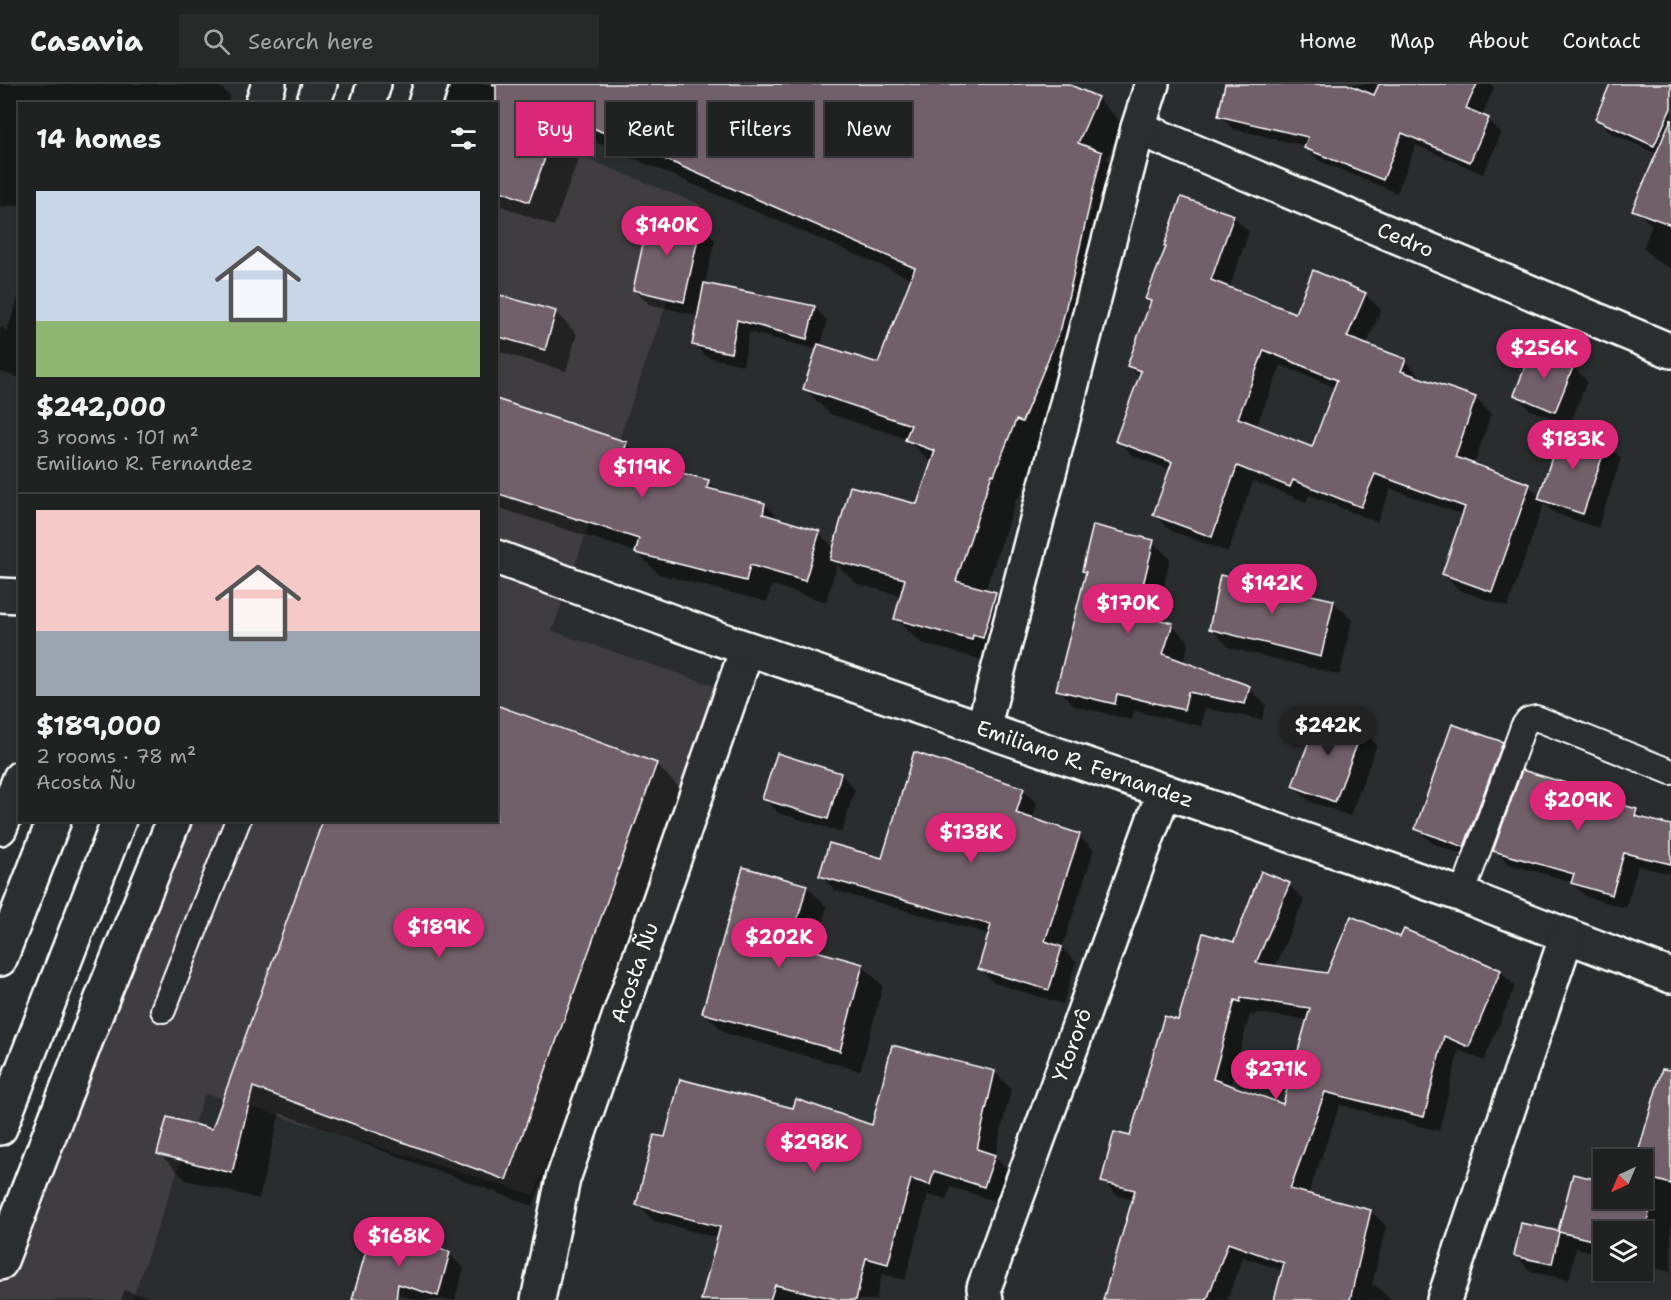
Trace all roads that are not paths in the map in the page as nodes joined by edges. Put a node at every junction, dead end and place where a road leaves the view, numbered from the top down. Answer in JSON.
{"nodes":[{"id":1,"x":269,"y":84,"type":"edge"},
{"id":2,"x":320,"y":84,"type":"edge"},
{"id":3,"x":374,"y":84,"type":"edge"},
{"id":4,"x":431,"y":84,"type":"edge"},
{"id":5,"x":1152,"y":84,"type":"edge"},
{"id":6,"x":263,"y":102,"type":"edge"},
{"id":7,"x":314,"y":102,"type":"edge"},
{"id":8,"x":369,"y":102,"type":"edge"},
{"id":9,"x":426,"y":102,"type":"edge"},
{"id":10,"x":1138,"y":128,"type":"junction"},
{"id":11,"x":1671,"y":351,"type":"edge"},
{"id":12,"x":498,"y":557,"type":"edge"},
{"id":13,"x":0,"y":595,"type":"edge"},
{"id":14,"x":18,"y":596,"type":"edge"},
{"id":15,"x":747,"y":649,"type":"junction"},
{"id":16,"x":983,"y":729,"type":"junction"},
{"id":17,"x":1671,"y":772,"type":"edge"},
{"id":18,"x":18,"y":783,"type":"edge"},
{"id":19,"x":1164,"y":791,"type":"junction"},
{"id":20,"x":53,"y":822,"type":"edge"},
{"id":21,"x":118,"y":822,"type":"edge"},
{"id":22,"x":173,"y":822,"type":"edge"},
{"id":23,"x":237,"y":822,"type":"edge"},
{"id":24,"x":0,"y":828,"type":"edge"},
{"id":25,"x":1462,"y":896,"type":"junction"},
{"id":26,"x":1567,"y":935,"type":"junction"},
{"id":27,"x":0,"y":959,"type":"edge"},
{"id":28,"x":1671,"y":976,"type":"edge"},
{"id":29,"x":163,"y":1010,"type":"dead end"},
{"id":30,"x":0,"y":1128,"type":"edge"},
{"id":31,"x":0,"y":1263,"type":"edge"},
{"id":32,"x":537,"y":1300,"type":"edge"},
{"id":33,"x":986,"y":1300,"type":"edge"},
{"id":34,"x":1444,"y":1300,"type":"edge"}],
"edges":[{"from":1,"to":6,"type":"main road"},
{"from":2,"to":7,"type":"main road"},
{"from":3,"to":8,"type":"main road"},
{"from":4,"to":9,"type":"main road"},
{"from":5,"to":10,"type":"main road"},
{"from":10,"to":11,"type":"main road","name":"Cedro"},
{"from":10,"to":16,"type":"main road"},
{"from":12,"to":15,"type":"main road","name":"Emiliano R. Fernandez"},
{"from":13,"to":14,"type":"main road"},
{"from":15,"to":16,"type":"main road","name":"Emiliano R. Fernandez"},
{"from":15,"to":32,"type":"main road","name":"Acosta Ñu"},
{"from":16,"to":19,"type":"main road","name":"Emiliano R. Fernandez"},
{"from":17,"to":25,"type":"lane"},
{"from":18,"to":24,"type":"main road"},
{"from":19,"to":25,"type":"main road","name":"Emiliano R. Fernandez"},
{"from":19,"to":33,"type":"main road","name":"Ytororô"},
{"from":20,"to":27,"type":"main road"},
{"from":21,"to":30,"type":"main road"},
{"from":22,"to":31,"type":"main road"},
{"from":23,"to":29,"type":"lane"},
{"from":25,"to":26,"type":"main road","name":"Emiliano R. Fernandez"},
{"from":26,"to":28,"type":"main road","name":"Emiliano R. Fernandez"},
{"from":26,"to":34,"type":"main road"}]}
